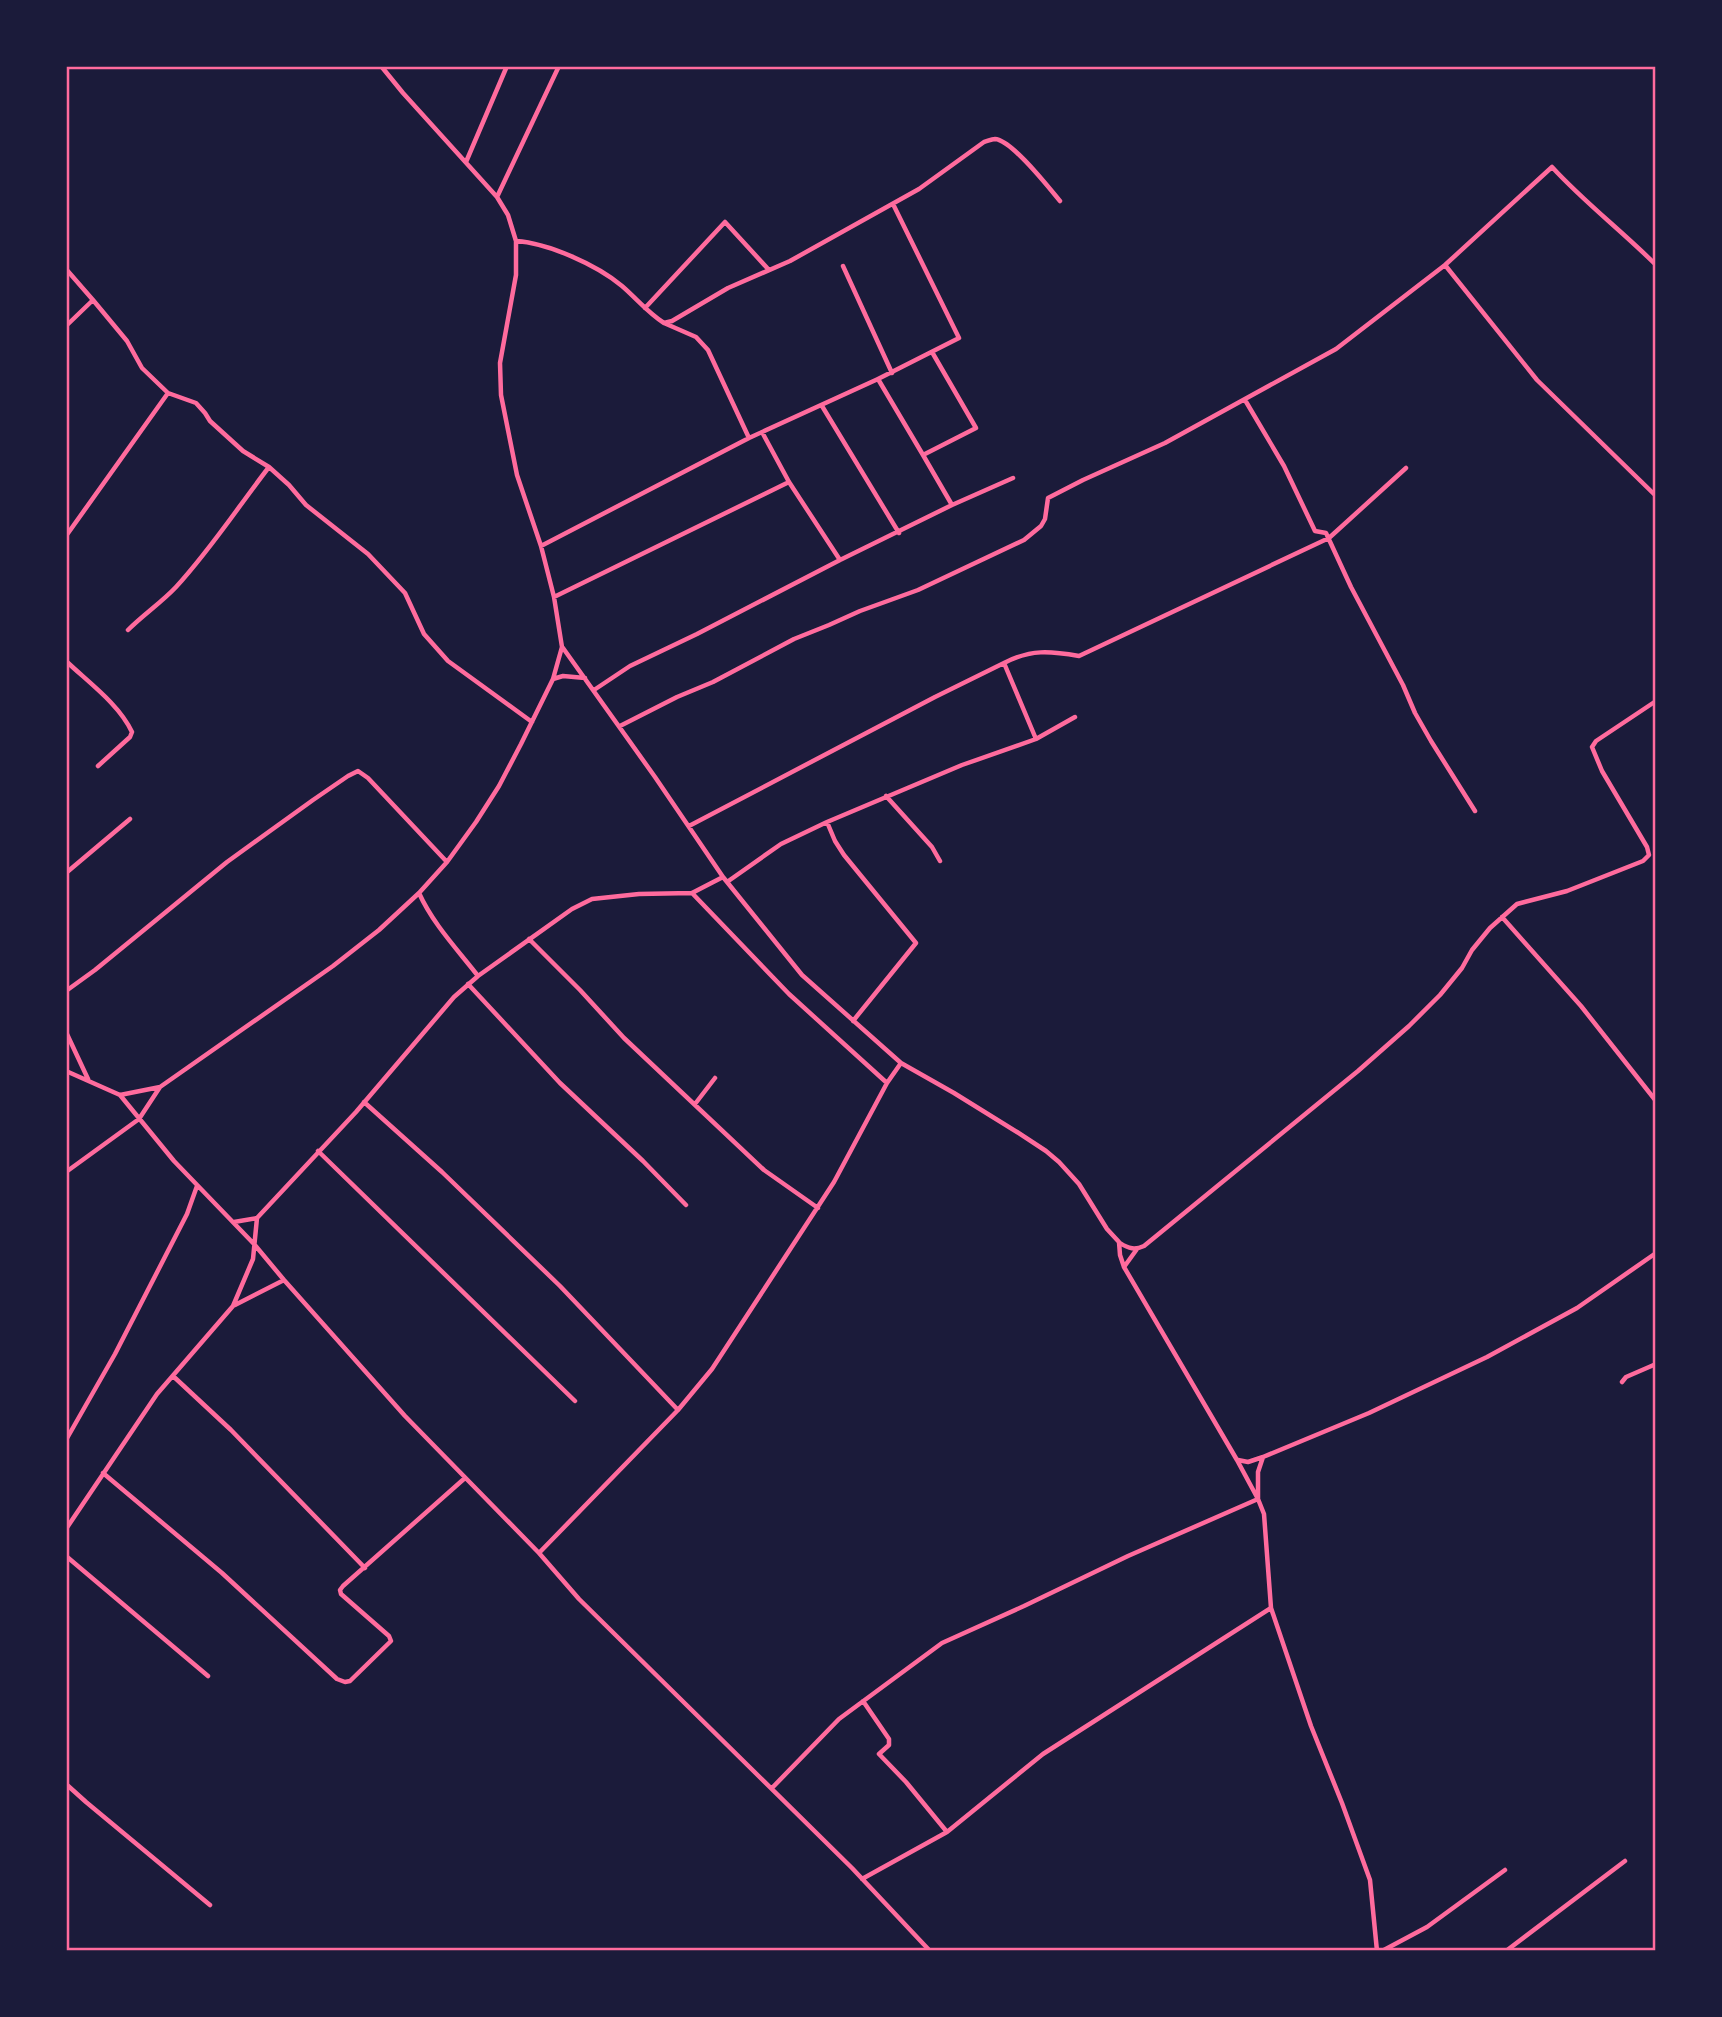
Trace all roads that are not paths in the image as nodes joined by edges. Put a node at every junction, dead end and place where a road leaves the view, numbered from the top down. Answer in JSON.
{"nodes":[{"id":1,"x":381,"y":66,"type":"edge"},
{"id":2,"x":507,"y":66,"type":"edge"},
{"id":3,"x":559,"y":66,"type":"edge"},
{"id":4,"x":466,"y":162,"type":"junction"},
{"id":5,"x":497,"y":197,"type":"junction"},
{"id":6,"x":1060,"y":201,"type":"dead end"},
{"id":7,"x":893,"y":204,"type":"junction"},
{"id":8,"x":516,"y":241,"type":"junction"},
{"id":9,"x":1445,"y":265,"type":"junction"},
{"id":10,"x":1656,"y":265,"type":"edge"},
{"id":11,"x":843,"y":266,"type":"dead end"},
{"id":12,"x":66,"y":269,"type":"edge"},
{"id":13,"x":769,"y":270,"type":"junction"},
{"id":14,"x":93,"y":300,"type":"junction"},
{"id":15,"x":645,"y":308,"type":"junction"},
{"id":16,"x":664,"y":323,"type":"junction"},
{"id":17,"x":66,"y":326,"type":"edge"},
{"id":18,"x":932,"y":352,"type":"junction"},
{"id":19,"x":892,"y":373,"type":"junction"},
{"id":20,"x":878,"y":379,"type":"junction"},
{"id":21,"x":167,"y":393,"type":"junction"},
{"id":22,"x":1245,"y":400,"type":"junction"},
{"id":23,"x":821,"y":406,"type":"junction"},
{"id":24,"x":762,"y":432,"type":"junction"},
{"id":25,"x":749,"y":438,"type":"junction"},
{"id":26,"x":923,"y":455,"type":"junction"},
{"id":27,"x":269,"y":467,"type":"junction"},
{"id":28,"x":1406,"y":468,"type":"dead end"},
{"id":29,"x":1013,"y":478,"type":"dead end"},
{"id":30,"x":789,"y":482,"type":"junction"},
{"id":31,"x":1656,"y":496,"type":"edge"},
{"id":32,"x":952,"y":505,"type":"junction"},
{"id":33,"x":898,"y":533,"type":"junction"},
{"id":34,"x":66,"y":536,"type":"edge"},
{"id":35,"x":1329,"y":538,"type":"junction"},
{"id":36,"x":541,"y":546,"type":"junction"},
{"id":37,"x":840,"y":560,"type":"junction"},
{"id":38,"x":554,"y":597,"type":"junction"},
{"id":39,"x":128,"y":630,"type":"dead end"},
{"id":40,"x":562,"y":647,"type":"junction"},
{"id":41,"x":66,"y":661,"type":"edge"},
{"id":42,"x":1004,"y":663,"type":"junction"},
{"id":43,"x":586,"y":678,"type":"junction"},
{"id":44,"x":553,"y":679,"type":"junction"},
{"id":45,"x":594,"y":690,"type":"junction"},
{"id":46,"x":1656,"y":701,"type":"edge"},
{"id":47,"x":1075,"y":716,"type":"dead end"},
{"id":48,"x":532,"y":722,"type":"junction"},
{"id":49,"x":620,"y":726,"type":"junction"},
{"id":50,"x":1036,"y":739,"type":"junction"},
{"id":51,"x":98,"y":766,"type":"dead end"},
{"id":52,"x":886,"y":796,"type":"junction"},
{"id":53,"x":1475,"y":811,"type":"dead end"},
{"id":54,"x":130,"y":819,"type":"dead end"},
{"id":55,"x":827,"y":822,"type":"junction"},
{"id":56,"x":689,"y":826,"type":"junction"},
{"id":57,"x":1656,"y":850,"type":"edge"},
{"id":58,"x":1648,"y":855,"type":"junction"},
{"id":59,"x":940,"y":861,"type":"dead end"},
{"id":60,"x":447,"y":862,"type":"junction"},
{"id":61,"x":66,"y":873,"type":"edge"},
{"id":62,"x":723,"y":877,"type":"junction"},
{"id":63,"x":727,"y":882,"type":"junction"},
{"id":64,"x":419,"y":892,"type":"junction"},
{"id":65,"x":692,"y":893,"type":"junction"},
{"id":66,"x":1502,"y":917,"type":"junction"},
{"id":67,"x":529,"y":939,"type":"junction"},
{"id":68,"x":478,"y":976,"type":"junction"},
{"id":69,"x":468,"y":984,"type":"junction"},
{"id":70,"x":66,"y":991,"type":"edge"},
{"id":71,"x":853,"y":1021,"type":"junction"},
{"id":72,"x":66,"y":1032,"type":"edge"},
{"id":73,"x":901,"y":1063,"type":"junction"},
{"id":74,"x":66,"y":1071,"type":"edge"},
{"id":75,"x":715,"y":1078,"type":"dead end"},
{"id":76,"x":88,"y":1079,"type":"junction"},
{"id":77,"x":887,"y":1083,"type":"junction"},
{"id":78,"x":160,"y":1087,"type":"junction"},
{"id":79,"x":120,"y":1095,"type":"junction"},
{"id":80,"x":1656,"y":1101,"type":"edge"},
{"id":81,"x":364,"y":1102,"type":"junction"},
{"id":82,"x":695,"y":1104,"type":"junction"},
{"id":83,"x":139,"y":1119,"type":"junction"},
{"id":84,"x":318,"y":1151,"type":"junction"},
{"id":85,"x":66,"y":1172,"type":"edge"},
{"id":86,"x":198,"y":1185,"type":"junction"},
{"id":87,"x":686,"y":1205,"type":"dead end"},
{"id":88,"x":818,"y":1208,"type":"junction"},
{"id":89,"x":257,"y":1218,"type":"junction"},
{"id":90,"x":234,"y":1222,"type":"junction"},
{"id":91,"x":1119,"y":1242,"type":"junction"},
{"id":92,"x":254,"y":1244,"type":"junction"},
{"id":93,"x":1137,"y":1249,"type":"junction"},
{"id":94,"x":1656,"y":1253,"type":"edge"},
{"id":95,"x":1125,"y":1267,"type":"junction"},
{"id":96,"x":284,"y":1280,"type":"junction"},
{"id":97,"x":233,"y":1306,"type":"junction"},
{"id":98,"x":1656,"y":1363,"type":"edge"},
{"id":99,"x":173,"y":1376,"type":"junction"},
{"id":100,"x":1622,"y":1382,"type":"dead end"},
{"id":101,"x":575,"y":1401,"type":"dead end"},
{"id":102,"x":678,"y":1410,"type":"junction"},
{"id":103,"x":66,"y":1440,"type":"edge"},
{"id":104,"x":1263,"y":1457,"type":"junction"},
{"id":105,"x":1237,"y":1460,"type":"junction"},
{"id":106,"x":103,"y":1473,"type":"junction"},
{"id":107,"x":465,"y":1478,"type":"junction"},
{"id":108,"x":1258,"y":1499,"type":"junction"},
{"id":109,"x":66,"y":1530,"type":"edge"},
{"id":110,"x":539,"y":1553,"type":"junction"},
{"id":111,"x":66,"y":1556,"type":"edge"},
{"id":112,"x":365,"y":1568,"type":"junction"},
{"id":113,"x":1271,"y":1608,"type":"junction"},
{"id":114,"x":208,"y":1676,"type":"dead end"},
{"id":115,"x":863,"y":1701,"type":"junction"},
{"id":116,"x":66,"y":1784,"type":"edge"},
{"id":117,"x":772,"y":1788,"type":"junction"},
{"id":118,"x":947,"y":1832,"type":"junction"},
{"id":119,"x":1625,"y":1861,"type":"dead end"},
{"id":120,"x":1505,"y":1870,"type":"dead end"},
{"id":121,"x":862,"y":1879,"type":"junction"},
{"id":122,"x":210,"y":1905,"type":"dead end"},
{"id":123,"x":930,"y":1951,"type":"edge"},
{"id":124,"x":1380,"y":1951,"type":"edge"},
{"id":125,"x":1506,"y":1951,"type":"edge"}],
"edges":[{"from":1,"to":4,"type":"street"},
{"from":2,"to":4,"type":"street"},
{"from":3,"to":5,"type":"street"},
{"from":4,"to":5,"type":"street"},
{"from":5,"to":8,"type":"street"},
{"from":6,"to":7,"type":"street"},
{"from":7,"to":13,"type":"street"},
{"from":7,"to":18,"type":"street"},
{"from":8,"to":15,"type":"street"},
{"from":8,"to":36,"type":"street"},
{"from":9,"to":10,"type":"street"},
{"from":9,"to":22,"type":"street"},
{"from":9,"to":31,"type":"street"},
{"from":11,"to":19,"type":"street"},
{"from":12,"to":14,"type":"street"},
{"from":13,"to":15,"type":"street"},
{"from":13,"to":16,"type":"street"},
{"from":14,"to":17,"type":"street"},
{"from":14,"to":21,"type":"street"},
{"from":15,"to":16,"type":"street"},
{"from":16,"to":25,"type":"street"},
{"from":18,"to":19,"type":"street"},
{"from":18,"to":26,"type":"street"},
{"from":19,"to":20,"type":"street"},
{"from":20,"to":23,"type":"street"},
{"from":20,"to":26,"type":"street"},
{"from":21,"to":27,"type":"street"},
{"from":21,"to":34,"type":"street"},
{"from":22,"to":35,"type":"street"},
{"from":22,"to":49,"type":"street"},
{"from":23,"to":24,"type":"street"},
{"from":23,"to":33,"type":"street"},
{"from":24,"to":25,"type":"street"},
{"from":24,"to":30,"type":"street"},
{"from":25,"to":36,"type":"street"},
{"from":26,"to":32,"type":"street"},
{"from":27,"to":39,"type":"street"},
{"from":27,"to":48,"type":"street"},
{"from":28,"to":35,"type":"street"},
{"from":29,"to":32,"type":"street"},
{"from":30,"to":37,"type":"street"},
{"from":30,"to":38,"type":"street"},
{"from":32,"to":33,"type":"street"},
{"from":33,"to":37,"type":"street"},
{"from":35,"to":42,"type":"street"},
{"from":35,"to":53,"type":"street"},
{"from":36,"to":38,"type":"street"},
{"from":37,"to":45,"type":"street"},
{"from":38,"to":40,"type":"street"},
{"from":40,"to":43,"type":"street"},
{"from":40,"to":44,"type":"street"},
{"from":41,"to":51,"type":"street"},
{"from":42,"to":50,"type":"street"},
{"from":42,"to":56,"type":"street"},
{"from":43,"to":44,"type":"street"},
{"from":43,"to":45,"type":"street"},
{"from":44,"to":48,"type":"street"},
{"from":45,"to":49,"type":"street"},
{"from":46,"to":58,"type":"street"},
{"from":47,"to":50,"type":"street"},
{"from":48,"to":60,"type":"street"},
{"from":49,"to":56,"type":"street"},
{"from":50,"to":52,"type":"street"},
{"from":52,"to":55,"type":"street"},
{"from":52,"to":59,"type":"street"},
{"from":54,"to":61,"type":"street"},
{"from":55,"to":63,"type":"street"},
{"from":55,"to":71,"type":"street"},
{"from":56,"to":62,"type":"street"},
{"from":57,"to":58,"type":"street"},
{"from":58,"to":66,"type":"street"},
{"from":60,"to":64,"type":"street"},
{"from":60,"to":70,"type":"street"},
{"from":62,"to":63,"type":"street"},
{"from":62,"to":65,"type":"street"},
{"from":63,"to":71,"type":"street"},
{"from":64,"to":68,"type":"street"},
{"from":64,"to":78,"type":"street"},
{"from":65,"to":67,"type":"street"},
{"from":65,"to":77,"type":"street"},
{"from":66,"to":80,"type":"street"},
{"from":66,"to":93,"type":"street"},
{"from":67,"to":68,"type":"street"},
{"from":67,"to":82,"type":"street"},
{"from":68,"to":69,"type":"street"},
{"from":69,"to":81,"type":"street"},
{"from":69,"to":87,"type":"street"},
{"from":71,"to":73,"type":"street"},
{"from":72,"to":76,"type":"street"},
{"from":73,"to":77,"type":"street"},
{"from":73,"to":91,"type":"street"},
{"from":74,"to":76,"type":"street"},
{"from":75,"to":82,"type":"street"},
{"from":76,"to":79,"type":"street"},
{"from":77,"to":88,"type":"street"},
{"from":78,"to":79,"type":"street"},
{"from":78,"to":83,"type":"street"},
{"from":79,"to":83,"type":"street"},
{"from":81,"to":84,"type":"street"},
{"from":81,"to":102,"type":"street"},
{"from":82,"to":88,"type":"street"},
{"from":83,"to":85,"type":"street"},
{"from":83,"to":86,"type":"street"},
{"from":84,"to":89,"type":"street"},
{"from":84,"to":101,"type":"street"},
{"from":86,"to":90,"type":"street"},
{"from":86,"to":103,"type":"street"},
{"from":88,"to":102,"type":"street"},
{"from":89,"to":90,"type":"street"},
{"from":89,"to":92,"type":"street"},
{"from":90,"to":92,"type":"street"},
{"from":91,"to":93,"type":"street"},
{"from":91,"to":95,"type":"street"},
{"from":92,"to":96,"type":"street"},
{"from":92,"to":97,"type":"street"},
{"from":93,"to":95,"type":"street"},
{"from":94,"to":104,"type":"street"},
{"from":95,"to":105,"type":"street"},
{"from":96,"to":97,"type":"street"},
{"from":96,"to":107,"type":"street"},
{"from":97,"to":99,"type":"street"},
{"from":98,"to":100,"type":"street"},
{"from":99,"to":106,"type":"street"},
{"from":99,"to":112,"type":"street"},
{"from":102,"to":110,"type":"street"},
{"from":104,"to":105,"type":"street"},
{"from":104,"to":108,"type":"street"},
{"from":105,"to":108,"type":"street"},
{"from":106,"to":109,"type":"street"},
{"from":106,"to":112,"type":"street"},
{"from":107,"to":110,"type":"street"},
{"from":107,"to":112,"type":"street"},
{"from":108,"to":113,"type":"street"},
{"from":108,"to":115,"type":"street"},
{"from":110,"to":117,"type":"street"},
{"from":111,"to":114,"type":"street"},
{"from":113,"to":118,"type":"street"},
{"from":113,"to":124,"type":"street"},
{"from":115,"to":117,"type":"street"},
{"from":115,"to":118,"type":"street"},
{"from":116,"to":122,"type":"street"},
{"from":117,"to":121,"type":"street"},
{"from":118,"to":121,"type":"street"},
{"from":119,"to":125,"type":"street"},
{"from":120,"to":124,"type":"street"},
{"from":121,"to":123,"type":"street"}]}
